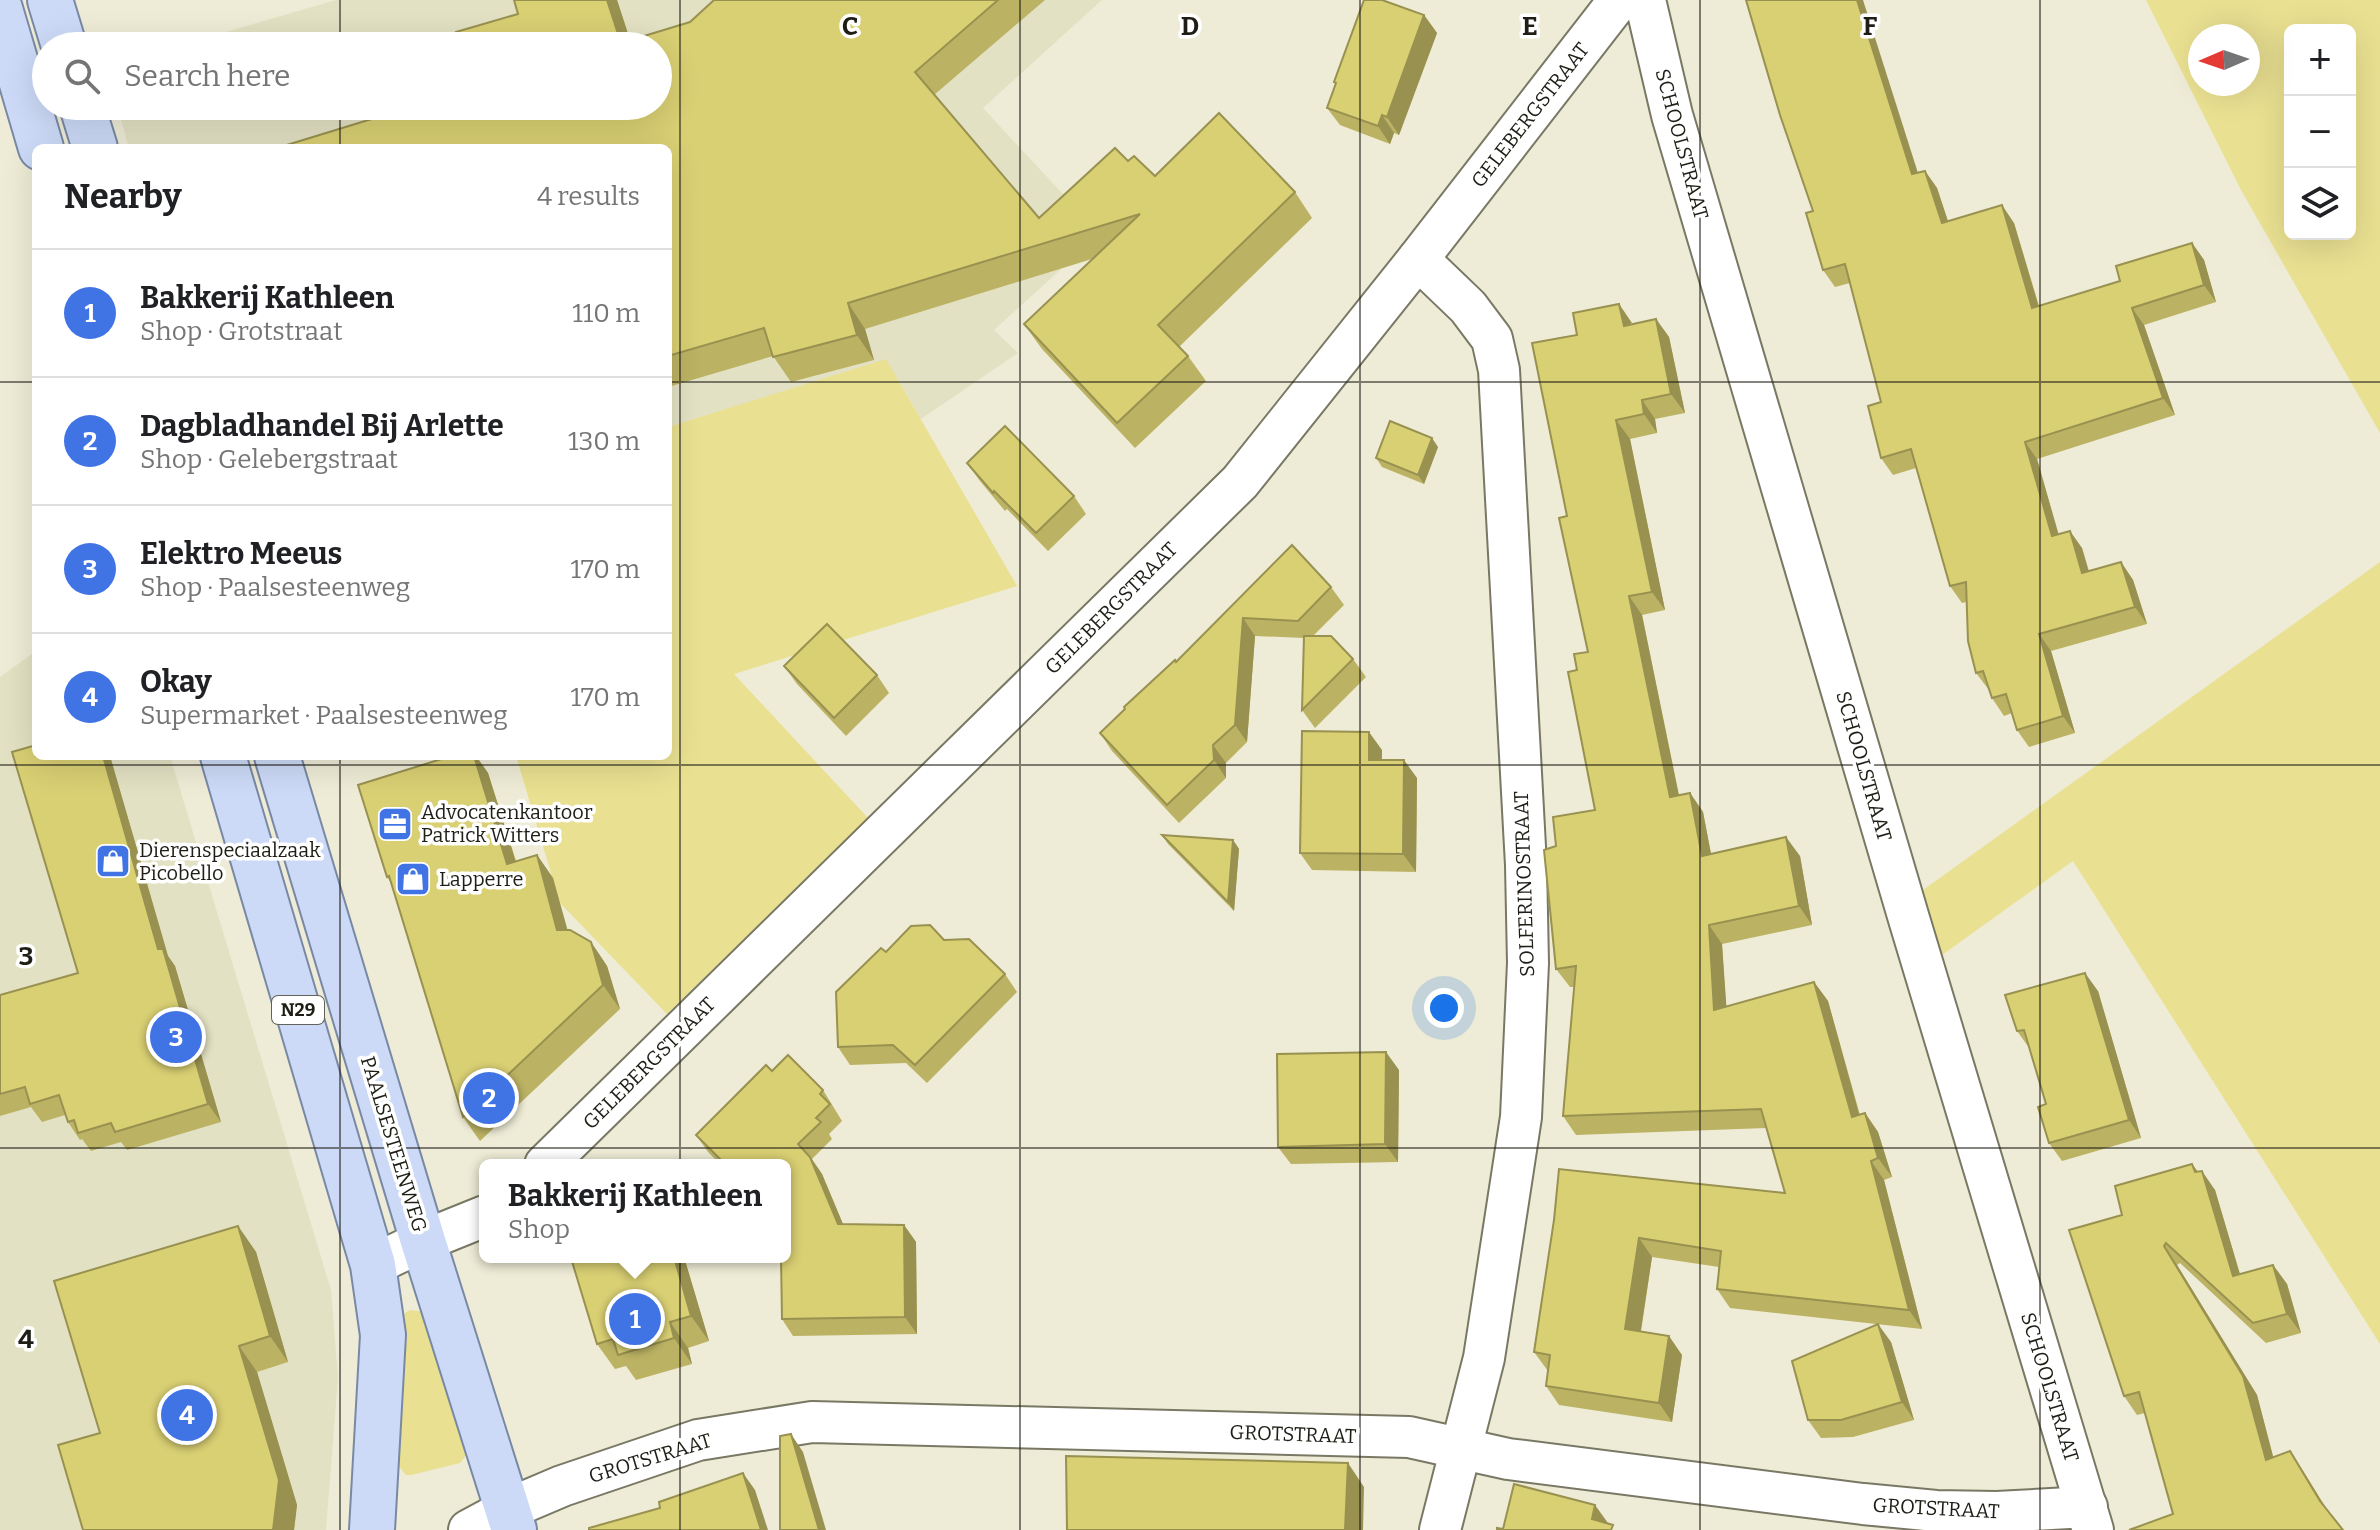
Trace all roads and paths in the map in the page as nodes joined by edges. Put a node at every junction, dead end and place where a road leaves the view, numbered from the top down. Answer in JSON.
{"nodes":[{"id":1,"x":50,"y":0,"type":"edge"},
{"id":2,"x":1619,"y":0,"type":"edge"},
{"id":3,"x":1645,"y":0,"type":"edge"},
{"id":4,"x":0,"y":9,"type":"edge"},
{"id":5,"x":60,"y":32,"type":"edge"},
{"id":6,"x":32,"y":117,"type":"edge"},
{"id":7,"x":33,"y":120,"type":"edge"},
{"id":8,"x":86,"y":120,"type":"edge"},
{"id":9,"x":40,"y":144,"type":"edge"},
{"id":10,"x":94,"y":144,"type":"edge"},
{"id":11,"x":1418,"y":259,"type":"junction"},
{"id":12,"x":224,"y":760,"type":"edge"},
{"id":13,"x":278,"y":760,"type":"edge"},
{"id":14,"x":551,"y":1159,"type":"edge"},
{"id":15,"x":479,"y":1218,"type":"edge"},
{"id":16,"x":423,"y":1241,"type":"junction"},
{"id":17,"x":373,"y":1265,"type":"junction"},
{"id":18,"x":1461,"y":1447,"type":"junction"},
{"id":19,"x":2090,"y":1518,"type":"edge"},
{"id":20,"x":511,"y":1519,"type":"edge"},
{"id":21,"x":372,"y":1530,"type":"edge"},
{"id":22,"x":469,"y":1530,"type":"edge"},
{"id":23,"x":1440,"y":1530,"type":"edge"}],
"edges":[{"from":1,"to":5,"type":"main road"},
{"from":2,"to":11,"type":"street","name":"GELEBERGSTRAAT"},
{"from":3,"to":19,"type":"street","name":"SCHOOLSTRAAT"},
{"from":4,"to":6,"type":"main road"},
{"from":7,"to":9,"type":"main road"},
{"from":8,"to":10,"type":"main road"},
{"from":11,"to":14,"type":"street","name":"GELEBERGSTRAAT"},
{"from":11,"to":18,"type":"street","name":"SOLFERINOSTRAAT"},
{"from":12,"to":17,"type":"main road","number":"N29"},
{"from":13,"to":16,"type":"main road","name":"PAALSESTEENWEG","number":"N29"},
{"from":15,"to":16,"type":"street"},
{"from":16,"to":17,"type":"street"},
{"from":16,"to":20,"type":"main road","name":"PAALSESTEENWEG","number":"N29"},
{"from":17,"to":21,"type":"main road","number":"N29"},
{"from":18,"to":19,"type":"street","name":"GROTSTRAAT"},
{"from":18,"to":20,"type":"street","name":"GROTSTRAAT"},
{"from":18,"to":23,"type":"street","name":"SOLFERINOSTRAAT"},
{"from":20,"to":22,"type":"street","name":"GROTSTRAAT"}]}
